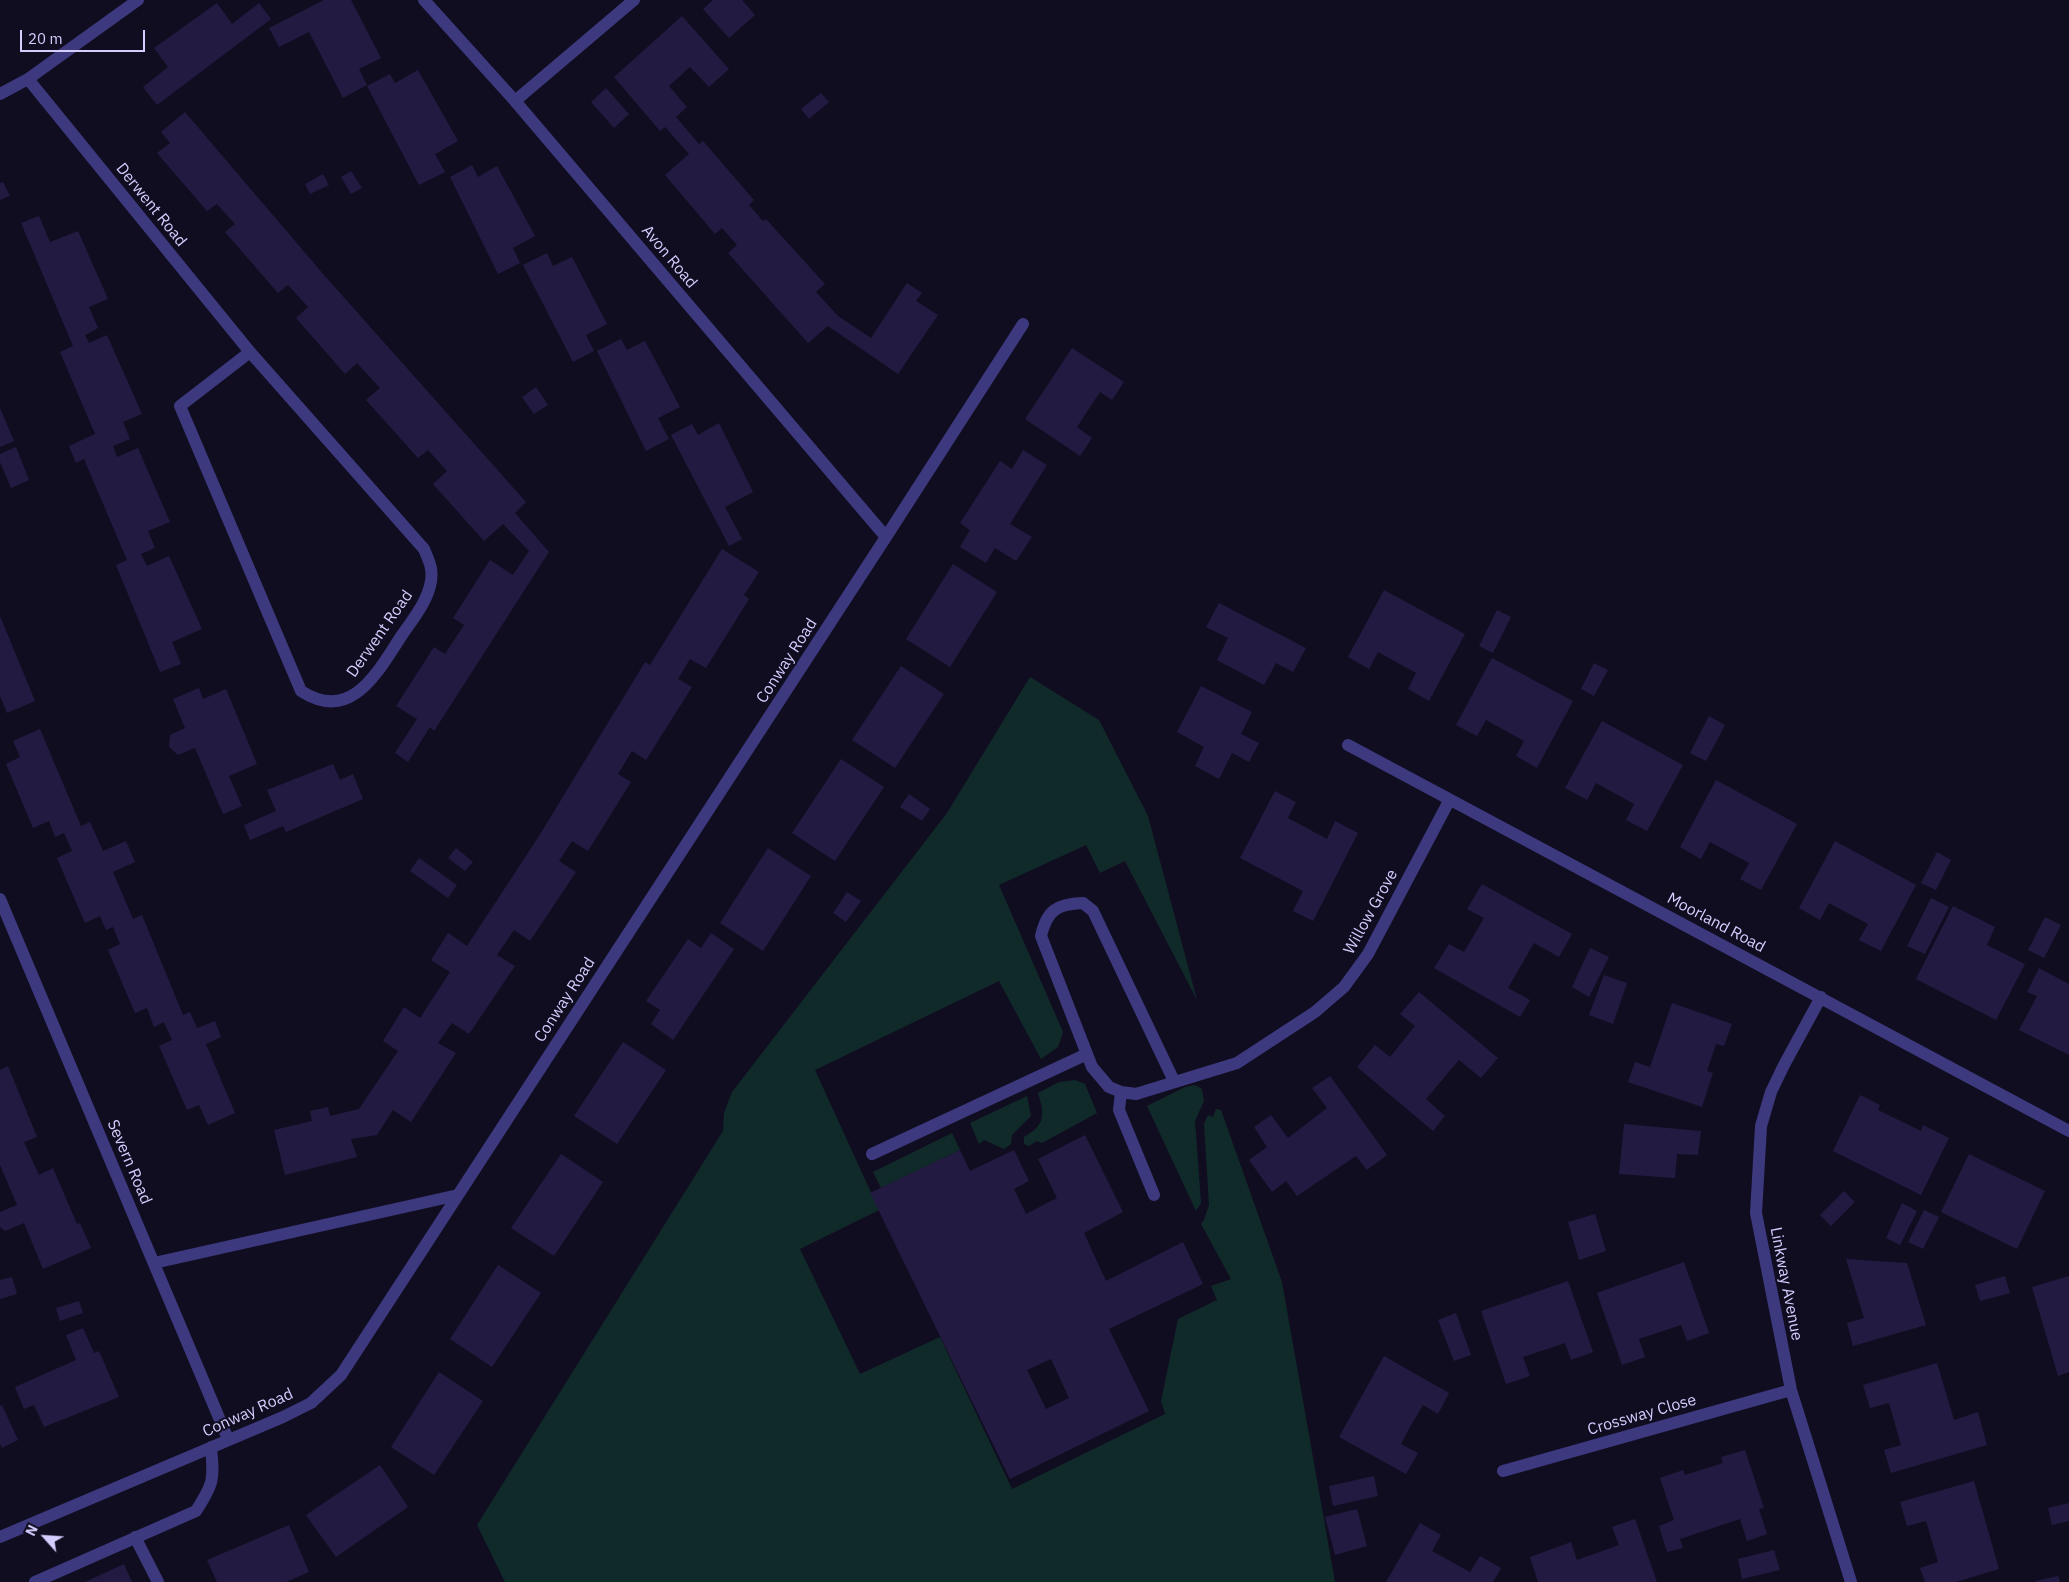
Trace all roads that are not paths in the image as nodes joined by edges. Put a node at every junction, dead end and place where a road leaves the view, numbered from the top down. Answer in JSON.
{"nodes":[{"id":1,"x":138,"y":0,"type":"edge"},
{"id":2,"x":424,"y":0,"type":"edge"},
{"id":3,"x":634,"y":0,"type":"edge"},
{"id":4,"x":28,"y":79,"type":"junction"},
{"id":5,"x":0,"y":94,"type":"edge"},
{"id":6,"x":515,"y":101,"type":"junction"},
{"id":7,"x":1023,"y":324,"type":"dead end"},
{"id":8,"x":250,"y":352,"type":"junction"},
{"id":9,"x":886,"y":537,"type":"junction"},
{"id":10,"x":1348,"y":744,"type":"dead end"},
{"id":11,"x":1450,"y":801,"type":"junction"},
{"id":12,"x":0,"y":898,"type":"edge"},
{"id":13,"x":1821,"y":997,"type":"junction"},
{"id":14,"x":1087,"y":1054,"type":"junction"},
{"id":15,"x":1174,"y":1081,"type":"junction"},
{"id":16,"x":1122,"y":1092,"type":"junction"},
{"id":17,"x":2069,"y":1130,"type":"edge"},
{"id":18,"x":872,"y":1154,"type":"dead end"},
{"id":19,"x":458,"y":1195,"type":"junction"},
{"id":20,"x":1154,"y":1196,"type":"dead end"},
{"id":21,"x":154,"y":1263,"type":"junction"},
{"id":22,"x":1791,"y":1390,"type":"junction"},
{"id":23,"x":228,"y":1439,"type":"junction"},
{"id":24,"x":211,"y":1447,"type":"junction"},
{"id":25,"x":1503,"y":1471,"type":"dead end"},
{"id":26,"x":0,"y":1537,"type":"edge"},
{"id":27,"x":135,"y":1538,"type":"junction"},
{"id":28,"x":35,"y":1582,"type":"edge"},
{"id":29,"x":158,"y":1582,"type":"edge"},
{"id":30,"x":1851,"y":1582,"type":"edge"}],
"edges":[{"from":1,"to":4,"type":"street"},
{"from":2,"to":6,"type":"street","name":"Avon Road"},
{"from":3,"to":6,"type":"street"},
{"from":4,"to":5,"type":"street"},
{"from":4,"to":8,"type":"street","name":"Derwent Road"},
{"from":6,"to":9,"type":"street","name":"Avon Road"},
{"from":7,"to":9,"type":"street","name":"Conway Road"},
{"from":8,"to":8,"type":"street","name":"Derwent Road"},
{"from":9,"to":19,"type":"street","name":"Conway Road"},
{"from":10,"to":11,"type":"street","name":"Moorland Road"},
{"from":11,"to":13,"type":"street","name":"Moorland Road"},
{"from":11,"to":15,"type":"street","name":"Willow Grove"},
{"from":12,"to":21,"type":"street","name":"Severn Road"},
{"from":13,"to":17,"type":"street","name":"Moorland Road"},
{"from":13,"to":22,"type":"street","name":"Linkway Avenue"},
{"from":14,"to":15,"type":"street"},
{"from":14,"to":16,"type":"street"},
{"from":14,"to":18,"type":"street"},
{"from":15,"to":16,"type":"street","name":"Willow Grove"},
{"from":16,"to":20,"type":"street"},
{"from":19,"to":21,"type":"street"},
{"from":19,"to":23,"type":"street","name":"Conway Road"},
{"from":21,"to":23,"type":"street","name":"Severn Road"},
{"from":22,"to":25,"type":"street","name":"Crossway Close"},
{"from":22,"to":30,"type":"street","name":"Linkway Avenue"},
{"from":23,"to":24,"type":"street","name":"Conway Road"},
{"from":24,"to":26,"type":"street","name":"Conway Road"},
{"from":24,"to":27,"type":"street"},
{"from":27,"to":28,"type":"street"},
{"from":27,"to":29,"type":"street"}]}
